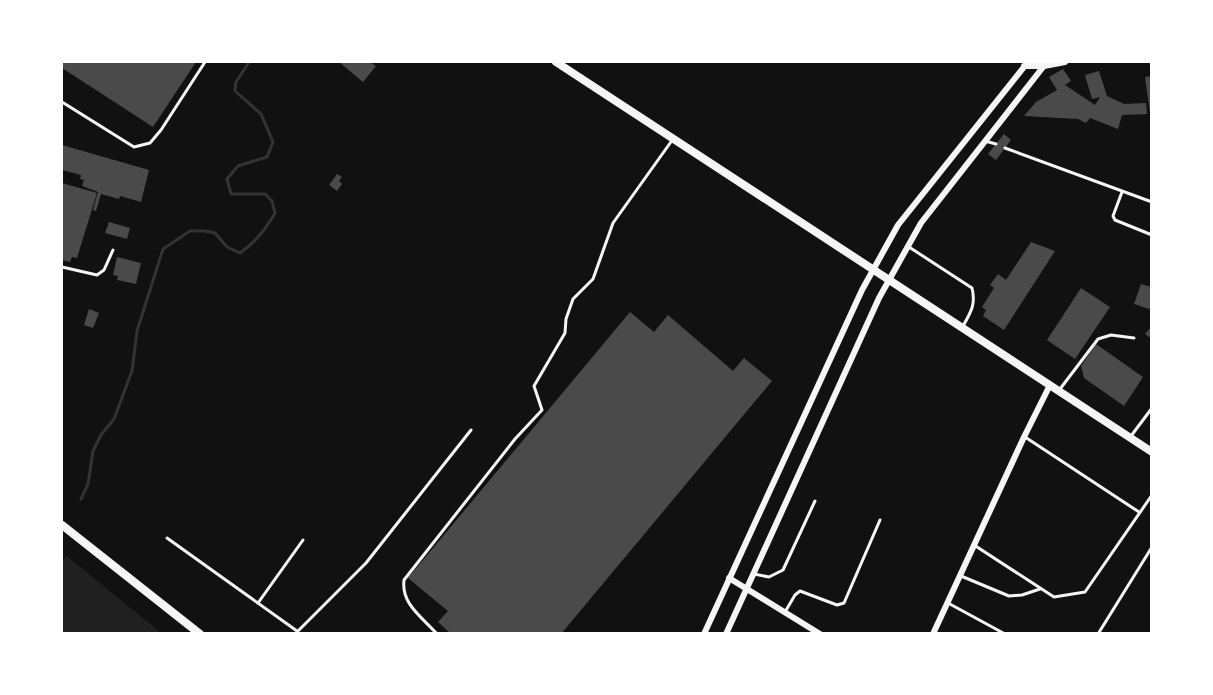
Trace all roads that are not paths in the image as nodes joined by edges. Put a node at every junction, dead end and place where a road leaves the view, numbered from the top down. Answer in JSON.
{"nodes":[{"id":1,"x":205,"y":62,"type":"edge"},
{"id":2,"x":556,"y":62,"type":"edge"},
{"id":3,"x":1065,"y":62,"type":"edge"},
{"id":4,"x":1026,"y":64,"type":"edge"},
{"id":5,"x":1046,"y":64,"type":"edge"},
{"id":6,"x":62,"y":102,"type":"edge"},
{"id":7,"x":674,"y":138,"type":"junction"},
{"id":8,"x":984,"y":140,"type":"junction"},
{"id":9,"x":996,"y":144,"type":"dead end"},
{"id":10,"x":1005,"y":148,"type":"dead end"},
{"id":11,"x":1122,"y":192,"type":"junction"},
{"id":12,"x":1152,"y":202,"type":"edge"},
{"id":13,"x":1152,"y":235,"type":"edge"},
{"id":14,"x":907,"y":246,"type":"junction"},
{"id":15,"x":113,"y":250,"type":"dead end"},
{"id":16,"x":62,"y":267,"type":"edge"},
{"id":17,"x":873,"y":270,"type":"junction"},
{"id":18,"x":889,"y":280,"type":"junction"},
{"id":19,"x":963,"y":328,"type":"junction"},
{"id":20,"x":1134,"y":338,"type":"dead end"},
{"id":21,"x":1050,"y":385,"type":"junction"},
{"id":22,"x":1058,"y":390,"type":"junction"},
{"id":23,"x":1152,"y":408,"type":"edge"},
{"id":24,"x":471,"y":430,"type":"dead end"},
{"id":25,"x":1024,"y":437,"type":"junction"},
{"id":26,"x":1130,"y":438,"type":"junction"},
{"id":27,"x":1152,"y":452,"type":"edge"},
{"id":28,"x":1152,"y":495,"type":"edge"},
{"id":29,"x":815,"y":501,"type":"dead end"},
{"id":30,"x":1139,"y":512,"type":"junction"},
{"id":31,"x":880,"y":520,"type":"dead end"},
{"id":32,"x":62,"y":525,"type":"edge"},
{"id":33,"x":166,"y":538,"type":"dead end"},
{"id":34,"x":303,"y":540,"type":"dead end"},
{"id":35,"x":974,"y":545,"type":"junction"},
{"id":36,"x":1152,"y":547,"type":"edge"},
{"id":37,"x":754,"y":574,"type":"junction"},
{"id":38,"x":960,"y":575,"type":"junction"},
{"id":39,"x":729,"y":578,"type":"junction"},
{"id":40,"x":747,"y":589,"type":"junction"},
{"id":41,"x":1041,"y":589,"type":"junction"},
{"id":42,"x":258,"y":603,"type":"junction"},
{"id":43,"x":947,"y":603,"type":"junction"},
{"id":44,"x":785,"y":612,"type":"junction"},
{"id":45,"x":296,"y":632,"type":"edge"},
{"id":46,"x":200,"y":633,"type":"edge"},
{"id":47,"x":437,"y":633,"type":"edge"},
{"id":48,"x":704,"y":633,"type":"edge"},
{"id":49,"x":726,"y":633,"type":"edge"},
{"id":50,"x":820,"y":633,"type":"edge"},
{"id":51,"x":933,"y":633,"type":"edge"},
{"id":52,"x":1005,"y":633,"type":"edge"},
{"id":53,"x":1098,"y":633,"type":"edge"}],
"edges":[{"from":1,"to":6,"type":"lane"},
{"from":2,"to":7,"type":"street"},
{"from":3,"to":5,"type":"street"},
{"from":4,"to":5,"type":"street"},
{"from":4,"to":17,"type":"street"},
{"from":5,"to":8,"type":"street"},
{"from":7,"to":17,"type":"street"},
{"from":7,"to":47,"type":"lane"},
{"from":8,"to":9,"type":"lane"},
{"from":8,"to":14,"type":"street"},
{"from":10,"to":11,"type":"lane"},
{"from":11,"to":12,"type":"lane"},
{"from":11,"to":13,"type":"lane"},
{"from":14,"to":18,"type":"street"},
{"from":14,"to":19,"type":"lane"},
{"from":15,"to":16,"type":"lane"},
{"from":17,"to":18,"type":"street"},
{"from":17,"to":39,"type":"street"},
{"from":18,"to":19,"type":"street"},
{"from":18,"to":37,"type":"street"},
{"from":19,"to":21,"type":"street"},
{"from":20,"to":22,"type":"lane"},
{"from":21,"to":22,"type":"street"},
{"from":21,"to":25,"type":"street"},
{"from":22,"to":26,"type":"street"},
{"from":23,"to":26,"type":"lane"},
{"from":24,"to":45,"type":"lane"},
{"from":25,"to":30,"type":"lane"},
{"from":25,"to":35,"type":"street"},
{"from":26,"to":27,"type":"street"},
{"from":28,"to":30,"type":"lane"},
{"from":29,"to":37,"type":"lane"},
{"from":30,"to":41,"type":"lane"},
{"from":31,"to":44,"type":"lane"},
{"from":32,"to":46,"type":"street"},
{"from":33,"to":42,"type":"lane"},
{"from":34,"to":42,"type":"lane"},
{"from":35,"to":38,"type":"street"},
{"from":35,"to":41,"type":"lane"},
{"from":36,"to":53,"type":"lane"},
{"from":37,"to":40,"type":"street"},
{"from":38,"to":41,"type":"lane"},
{"from":38,"to":43,"type":"street"},
{"from":39,"to":40,"type":"street"},
{"from":39,"to":48,"type":"street"},
{"from":40,"to":44,"type":"street"},
{"from":40,"to":49,"type":"street"},
{"from":42,"to":45,"type":"lane"},
{"from":43,"to":51,"type":"street"},
{"from":43,"to":52,"type":"lane"},
{"from":44,"to":50,"type":"street"}]}
